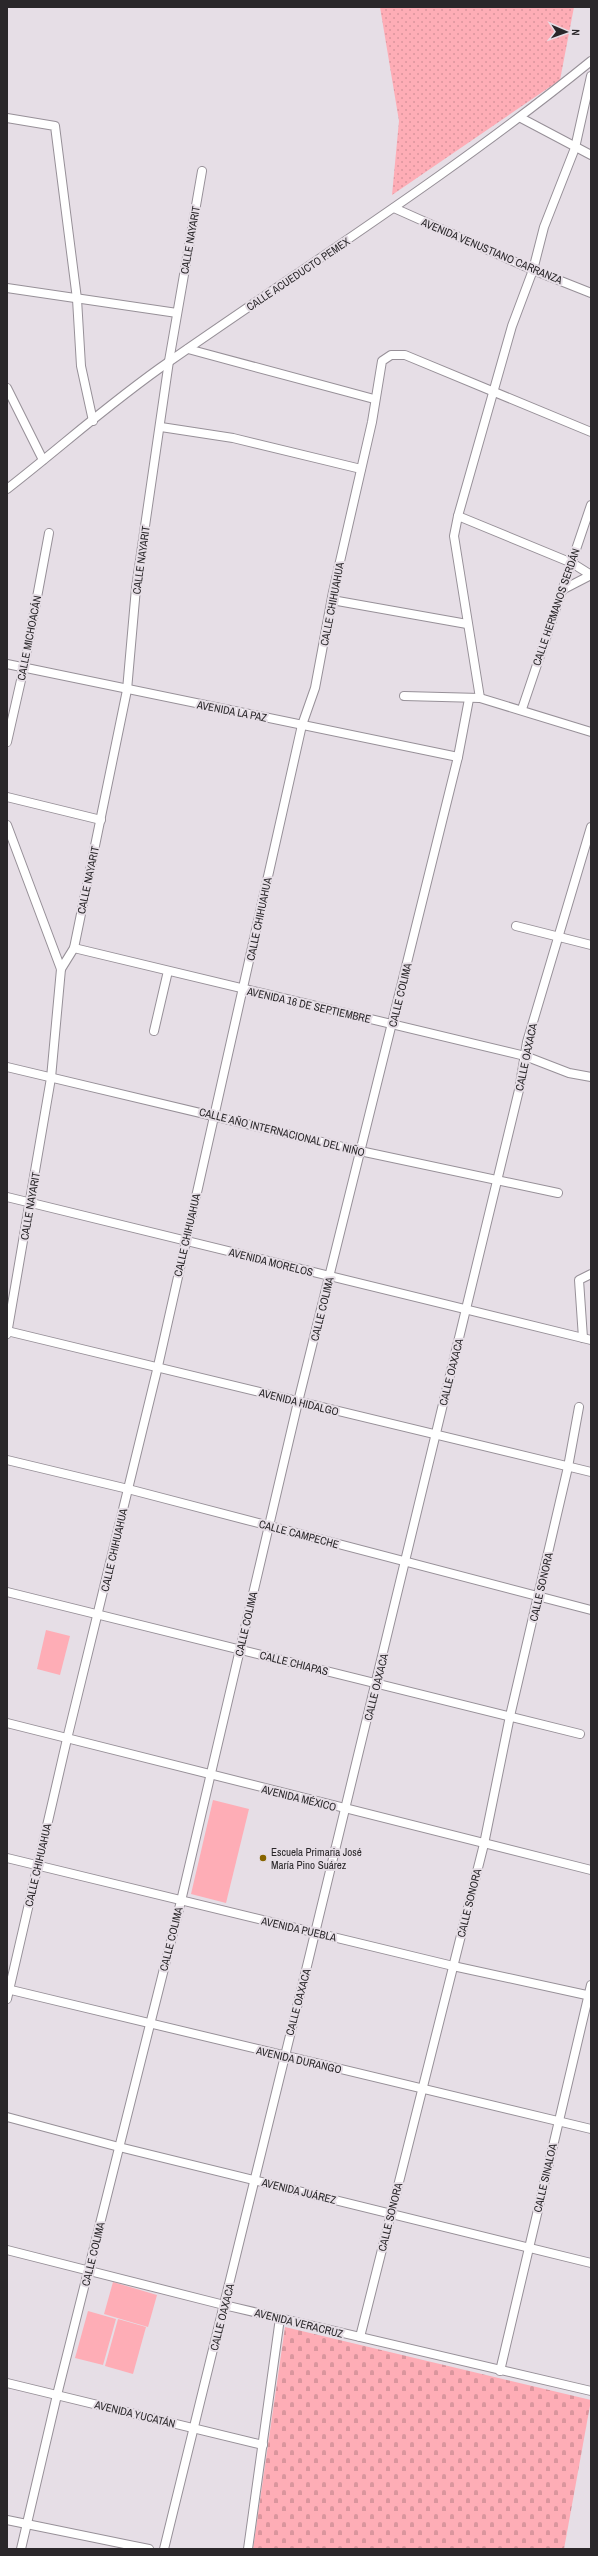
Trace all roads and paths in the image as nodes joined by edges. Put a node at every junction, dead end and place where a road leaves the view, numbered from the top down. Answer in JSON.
{"nodes":[{"id":1,"x":591,"y":61,"type":"edge"},
{"id":2,"x":591,"y":76,"type":"edge"},
{"id":3,"x":7,"y":118,"type":"edge"},
{"id":4,"x":521,"y":118,"type":"junction"},
{"id":5,"x":575,"y":148,"type":"junction"},
{"id":6,"x":591,"y":155,"type":"edge"},
{"id":7,"x":202,"y":171,"type":"dead end"},
{"id":8,"x":394,"y":208,"type":"junction"},
{"id":9,"x":533,"y":270,"type":"junction"},
{"id":10,"x":7,"y":288,"type":"edge"},
{"id":11,"x":591,"y":293,"type":"edge"},
{"id":12,"x":77,"y":298,"type":"junction"},
{"id":13,"x":177,"y":313,"type":"junction"},
{"id":14,"x":188,"y":349,"type":"junction"},
{"id":15,"x":169,"y":361,"type":"junction"},
{"id":16,"x":7,"y":388,"type":"edge"},
{"id":17,"x":494,"y":392,"type":"junction"},
{"id":18,"x":374,"y":399,"type":"junction"},
{"id":19,"x":10,"y":400,"type":"edge"},
{"id":20,"x":94,"y":420,"type":"junction"},
{"id":21,"x":161,"y":427,"type":"junction"},
{"id":22,"x":591,"y":432,"type":"edge"},
{"id":23,"x":43,"y":460,"type":"junction"},
{"id":24,"x":361,"y":470,"type":"junction"},
{"id":25,"x":7,"y":489,"type":"edge"},
{"id":26,"x":591,"y":505,"type":"edge"},
{"id":27,"x":458,"y":516,"type":"junction"},
{"id":28,"x":49,"y":533,"type":"dead end"},
{"id":29,"x":572,"y":564,"type":"junction"},
{"id":30,"x":591,"y":575,"type":"edge"},
{"id":31,"x":562,"y":590,"type":"junction"},
{"id":32,"x":332,"y":600,"type":"junction"},
{"id":33,"x":467,"y":624,"type":"junction"},
{"id":34,"x":7,"y":664,"type":"edge"},
{"id":35,"x":24,"y":667,"type":"junction"},
{"id":36,"x":126,"y":690,"type":"junction"},
{"id":37,"x":404,"y":696,"type":"dead end"},
{"id":38,"x":480,"y":698,"type":"junction"},
{"id":39,"x":469,"y":699,"type":"junction"},
{"id":40,"x":522,"y":709,"type":"junction"},
{"id":41,"x":302,"y":725,"type":"junction"},
{"id":42,"x":591,"y":732,"type":"edge"},
{"id":43,"x":7,"y":742,"type":"edge"},
{"id":44,"x":458,"y":756,"type":"junction"},
{"id":45,"x":7,"y":797,"type":"edge"},
{"id":46,"x":101,"y":820,"type":"junction"},
{"id":47,"x":7,"y":825,"type":"edge"},
{"id":48,"x":591,"y":827,"type":"edge"},
{"id":49,"x":516,"y":926,"type":"dead end"},
{"id":50,"x":559,"y":937,"type":"junction"},
{"id":51,"x":591,"y":945,"type":"edge"},
{"id":52,"x":74,"y":948,"type":"junction"},
{"id":53,"x":61,"y":969,"type":"junction"},
{"id":54,"x":168,"y":971,"type":"junction"},
{"id":55,"x":244,"y":990,"type":"junction"},
{"id":56,"x":392,"y":1025,"type":"junction"},
{"id":57,"x":154,"y":1031,"type":"dead end"},
{"id":58,"x":525,"y":1056,"type":"junction"},
{"id":59,"x":7,"y":1066,"type":"edge"},
{"id":60,"x":591,"y":1077,"type":"edge"},
{"id":61,"x":51,"y":1078,"type":"junction"},
{"id":62,"x":214,"y":1115,"type":"junction"},
{"id":63,"x":360,"y":1151,"type":"junction"},
{"id":64,"x":497,"y":1180,"type":"junction"},
{"id":65,"x":558,"y":1193,"type":"dead end"},
{"id":66,"x":7,"y":1197,"type":"edge"},
{"id":67,"x":31,"y":1203,"type":"junction"},
{"id":68,"x":186,"y":1241,"type":"junction"},
{"id":69,"x":591,"y":1274,"type":"edge"},
{"id":70,"x":330,"y":1277,"type":"junction"},
{"id":71,"x":467,"y":1310,"type":"junction"},
{"id":72,"x":7,"y":1332,"type":"edge"},
{"id":73,"x":587,"y":1339,"type":"edge"},
{"id":74,"x":158,"y":1366,"type":"junction"},
{"id":75,"x":298,"y":1402,"type":"junction"},
{"id":76,"x":579,"y":1407,"type":"dead end"},
{"id":77,"x":435,"y":1435,"type":"junction"},
{"id":78,"x":7,"y":1460,"type":"edge"},
{"id":79,"x":568,"y":1467,"type":"junction"},
{"id":80,"x":591,"y":1472,"type":"edge"},
{"id":81,"x":128,"y":1489,"type":"junction"},
{"id":82,"x":269,"y":1525,"type":"junction"},
{"id":83,"x":406,"y":1561,"type":"junction"},
{"id":84,"x":7,"y":1592,"type":"edge"},
{"id":85,"x":539,"y":1596,"type":"junction"},
{"id":86,"x":591,"y":1610,"type":"edge"},
{"id":87,"x":99,"y":1614,"type":"junction"},
{"id":88,"x":240,"y":1650,"type":"junction"},
{"id":89,"x":377,"y":1684,"type":"junction"},
{"id":90,"x":510,"y":1716,"type":"junction"},
{"id":91,"x":7,"y":1723,"type":"edge"},
{"id":92,"x":580,"y":1734,"type":"dead end"},
{"id":93,"x":67,"y":1739,"type":"junction"},
{"id":94,"x":209,"y":1775,"type":"junction"},
{"id":95,"x":345,"y":1809,"type":"junction"},
{"id":96,"x":484,"y":1844,"type":"junction"},
{"id":97,"x":7,"y":1858,"type":"edge"},
{"id":98,"x":38,"y":1866,"type":"junction"},
{"id":99,"x":591,"y":1870,"type":"edge"},
{"id":100,"x":180,"y":1901,"type":"junction"},
{"id":101,"x":316,"y":1933,"type":"junction"},
{"id":102,"x":453,"y":1966,"type":"junction"},
{"id":103,"x":591,"y":1985,"type":"edge"},
{"id":104,"x":8,"y":1989,"type":"edge"},
{"id":105,"x":590,"y":1996,"type":"edge"},
{"id":106,"x":7,"y":1999,"type":"edge"},
{"id":107,"x":149,"y":2022,"type":"junction"},
{"id":108,"x":283,"y":2057,"type":"junction"},
{"id":109,"x":422,"y":2089,"type":"junction"},
{"id":110,"x":7,"y":2117,"type":"edge"},
{"id":111,"x":558,"y":2121,"type":"junction"},
{"id":112,"x":591,"y":2129,"type":"edge"},
{"id":113,"x":119,"y":2147,"type":"junction"},
{"id":114,"x":255,"y":2180,"type":"junction"},
{"id":115,"x":391,"y":2214,"type":"junction"},
{"id":116,"x":529,"y":2248,"type":"junction"},
{"id":117,"x":7,"y":2250,"type":"edge"},
{"id":118,"x":591,"y":2263,"type":"edge"},
{"id":119,"x":89,"y":2272,"type":"junction"},
{"id":120,"x":224,"y":2305,"type":"junction"},
{"id":121,"x":280,"y":2318,"type":"junction"},
{"id":122,"x":360,"y":2337,"type":"junction"},
{"id":123,"x":500,"y":2371,"type":"junction"},
{"id":124,"x":7,"y":2383,"type":"edge"},
{"id":125,"x":591,"y":2391,"type":"edge"},
{"id":126,"x":56,"y":2395,"type":"junction"},
{"id":127,"x":194,"y":2428,"type":"junction"},
{"id":128,"x":263,"y":2445,"type":"junction"},
{"id":129,"x":7,"y":2520,"type":"edge"},
{"id":130,"x":25,"y":2524,"type":"junction"},
{"id":131,"x":21,"y":2549,"type":"edge"},
{"id":132,"x":149,"y":2549,"type":"edge"},
{"id":133,"x":164,"y":2549,"type":"edge"},
{"id":134,"x":248,"y":2549,"type":"edge"}],
"edges":[{"from":1,"to":4,"type":"street","name":"CALLE ACUEDUCTO PEMEX"},
{"from":2,"to":5,"type":"street"},
{"from":3,"to":12,"type":"street"},
{"from":4,"to":5,"type":"street"},
{"from":4,"to":8,"type":"street","name":"CALLE ACUEDUCTO PEMEX"},
{"from":5,"to":6,"type":"street"},
{"from":5,"to":9,"type":"street"},
{"from":7,"to":13,"type":"street","name":"CALLE NAYARIT"},
{"from":8,"to":9,"type":"street","name":"AVENIDA VENUSTIANO CARRANZA"},
{"from":8,"to":14,"type":"street","name":"CALLE ACUEDUCTO PEMEX"},
{"from":9,"to":11,"type":"street","name":"AVENIDA VENUSTIANO CARRANZA"},
{"from":9,"to":17,"type":"street"},
{"from":10,"to":12,"type":"street"},
{"from":12,"to":13,"type":"street"},
{"from":12,"to":20,"type":"street"},
{"from":13,"to":15,"type":"street","name":"CALLE NAYARIT"},
{"from":14,"to":15,"type":"street","name":"CALLE ACUEDUCTO PEMEX"},
{"from":14,"to":18,"type":"street"},
{"from":15,"to":20,"type":"street","name":"CALLE ACUEDUCTO PEMEX"},
{"from":15,"to":21,"type":"street","name":"CALLE NAYARIT"},
{"from":16,"to":19,"type":"street"},
{"from":17,"to":18,"type":"street","name":"CALLE CHIHUAHUA"},
{"from":17,"to":22,"type":"street"},
{"from":17,"to":27,"type":"street"},
{"from":18,"to":24,"type":"street","name":"CALLE CHIHUAHUA"},
{"from":19,"to":23,"type":"street"},
{"from":20,"to":23,"type":"street","name":"CALLE ACUEDUCTO PEMEX"},
{"from":21,"to":24,"type":"street"},
{"from":21,"to":36,"type":"street","name":"CALLE NAYARIT"},
{"from":23,"to":25,"type":"street","name":"CALLE ACUEDUCTO PEMEX"},
{"from":24,"to":32,"type":"street","name":"CALLE CHIHUAHUA"},
{"from":26,"to":29,"type":"street","name":"CALLE HERMANOS SERDÁN"},
{"from":27,"to":29,"type":"street"},
{"from":27,"to":33,"type":"street"},
{"from":28,"to":35,"type":"street","name":"CALLE MICHOACÁN"},
{"from":29,"to":30,"type":"street"},
{"from":29,"to":31,"type":"street","name":"CALLE HERMANOS SERDÁN"},
{"from":30,"to":31,"type":"street"},
{"from":31,"to":40,"type":"street","name":"CALLE HERMANOS SERDÁN"},
{"from":32,"to":33,"type":"street"},
{"from":32,"to":41,"type":"street","name":"CALLE CHIHUAHUA"},
{"from":33,"to":38,"type":"street"},
{"from":34,"to":35,"type":"street","name":"AVENIDA LA PAZ"},
{"from":35,"to":36,"type":"street","name":"AVENIDA LA PAZ"},
{"from":35,"to":43,"type":"street","name":"CALLE MICHOACÁN"},
{"from":36,"to":41,"type":"street","name":"AVENIDA LA PAZ"},
{"from":36,"to":46,"type":"street","name":"CALLE NAYARIT"},
{"from":37,"to":39,"type":"street"},
{"from":38,"to":39,"type":"street"},
{"from":38,"to":40,"type":"street"},
{"from":39,"to":44,"type":"street","name":"CALLE COLIMA"},
{"from":40,"to":42,"type":"street"},
{"from":41,"to":44,"type":"street","name":"AVENIDA LA PAZ"},
{"from":41,"to":55,"type":"street","name":"CALLE CHIHUAHUA"},
{"from":44,"to":56,"type":"street","name":"CALLE COLIMA"},
{"from":45,"to":46,"type":"street"},
{"from":46,"to":52,"type":"street","name":"CALLE NAYARIT"},
{"from":47,"to":53,"type":"street","name":"CALLE NAYARIT"},
{"from":48,"to":50,"type":"street","name":"CALLE OAXACA"},
{"from":49,"to":50,"type":"street"},
{"from":50,"to":51,"type":"street"},
{"from":50,"to":58,"type":"street","name":"CALLE OAXACA"},
{"from":52,"to":53,"type":"street"},
{"from":52,"to":54,"type":"street","name":"AVENIDA 16 DE SEPTIEMBRE"},
{"from":53,"to":61,"type":"street","name":"CALLE NAYARIT"},
{"from":54,"to":55,"type":"street","name":"AVENIDA 16 DE SEPTIEMBRE"},
{"from":54,"to":57,"type":"street"},
{"from":55,"to":56,"type":"street","name":"AVENIDA 16 DE SEPTIEMBRE"},
{"from":55,"to":62,"type":"street","name":"CALLE CHIHUAHUA"},
{"from":56,"to":58,"type":"street","name":"AVENIDA 16 DE SEPTIEMBRE"},
{"from":56,"to":63,"type":"street","name":"CALLE COLIMA"},
{"from":58,"to":60,"type":"street","name":"AVENIDA 16 DE SEPTIEMBRE"},
{"from":58,"to":64,"type":"street","name":"CALLE OAXACA"},
{"from":59,"to":61,"type":"street","name":"CALLE AÑO INTERNACIONAL DEL NIÑO"},
{"from":61,"to":62,"type":"street","name":"CALLE AÑO INTERNACIONAL DEL NIÑO"},
{"from":61,"to":67,"type":"street","name":"CALLE NAYARIT"},
{"from":62,"to":63,"type":"street","name":"CALLE AÑO INTERNACIONAL DEL NIÑO"},
{"from":62,"to":68,"type":"street","name":"CALLE CHIHUAHUA"},
{"from":63,"to":64,"type":"street","name":"CALLE AÑO INTERNACIONAL DEL NIÑO"},
{"from":63,"to":70,"type":"street","name":"CALLE COLIMA"},
{"from":64,"to":65,"type":"street","name":"CALLE AÑO INTERNACIONAL DEL NIÑO"},
{"from":64,"to":71,"type":"street","name":"CALLE OAXACA"},
{"from":66,"to":67,"type":"street","name":"AVENIDA MORELOS"},
{"from":67,"to":68,"type":"street","name":"AVENIDA MORELOS"},
{"from":67,"to":72,"type":"street","name":"CALLE NAYARIT"},
{"from":68,"to":70,"type":"street","name":"AVENIDA MORELOS"},
{"from":68,"to":74,"type":"street","name":"CALLE CHIHUAHUA"},
{"from":69,"to":73,"type":"street"},
{"from":70,"to":71,"type":"street","name":"AVENIDA MORELOS"},
{"from":70,"to":75,"type":"street","name":"CALLE COLIMA"},
{"from":71,"to":73,"type":"street","name":"AVENIDA MORELOS"},
{"from":71,"to":77,"type":"street","name":"CALLE OAXACA"},
{"from":72,"to":74,"type":"street","name":"AVENIDA HIDALGO"},
{"from":74,"to":75,"type":"street","name":"AVENIDA HIDALGO"},
{"from":74,"to":81,"type":"street","name":"CALLE CHIHUAHUA"},
{"from":75,"to":77,"type":"street","name":"AVENIDA HIDALGO"},
{"from":75,"to":82,"type":"street","name":"CALLE COLIMA"},
{"from":76,"to":79,"type":"street","name":"CALLE SONORA"},
{"from":77,"to":79,"type":"street","name":"AVENIDA HIDALGO"},
{"from":77,"to":83,"type":"street","name":"CALLE OAXACA"},
{"from":78,"to":81,"type":"street","name":"CALLE CAMPECHE"},
{"from":79,"to":80,"type":"street","name":"AVENIDA HIDALGO"},
{"from":79,"to":85,"type":"street","name":"CALLE SONORA"},
{"from":81,"to":82,"type":"street","name":"CALLE CAMPECHE"},
{"from":81,"to":87,"type":"street","name":"CALLE CHIHUAHUA"},
{"from":82,"to":83,"type":"street","name":"CALLE CAMPECHE"},
{"from":82,"to":88,"type":"street","name":"CALLE COLIMA"},
{"from":83,"to":85,"type":"street","name":"CALLE CAMPECHE"},
{"from":83,"to":89,"type":"street","name":"CALLE OAXACA"},
{"from":84,"to":87,"type":"street","name":"CALLE CHIAPAS"},
{"from":85,"to":86,"type":"street","name":"CALLE CAMPECHE"},
{"from":85,"to":90,"type":"street","name":"CALLE SONORA"},
{"from":87,"to":88,"type":"street","name":"CALLE CHIAPAS"},
{"from":87,"to":93,"type":"street","name":"CALLE CHIHUAHUA"},
{"from":88,"to":89,"type":"street","name":"CALLE CHIAPAS"},
{"from":88,"to":94,"type":"street","name":"CALLE COLIMA"},
{"from":89,"to":90,"type":"street","name":"CALLE CHIAPAS"},
{"from":89,"to":95,"type":"street","name":"CALLE OAXACA"},
{"from":90,"to":92,"type":"street","name":"CALLE CHIAPAS"},
{"from":90,"to":96,"type":"street","name":"CALLE SONORA"},
{"from":91,"to":93,"type":"street","name":"AVENIDA MÉXICO"},
{"from":93,"to":94,"type":"street","name":"AVENIDA MÉXICO"},
{"from":93,"to":98,"type":"street","name":"CALLE CHIHUAHUA"},
{"from":94,"to":95,"type":"street","name":"AVENIDA MÉXICO"},
{"from":94,"to":100,"type":"street","name":"CALLE COLIMA"},
{"from":95,"to":96,"type":"street","name":"AVENIDA MÉXICO"},
{"from":95,"to":101,"type":"street","name":"CALLE OAXACA"},
{"from":96,"to":99,"type":"street","name":"AVENIDA MÉXICO"},
{"from":96,"to":102,"type":"street","name":"CALLE SONORA"},
{"from":97,"to":98,"type":"street","name":"AVENIDA PUEBLA"},
{"from":98,"to":100,"type":"street","name":"AVENIDA PUEBLA"},
{"from":98,"to":104,"type":"street","name":"CALLE CHIHUAHUA"},
{"from":100,"to":101,"type":"street","name":"AVENIDA PUEBLA"},
{"from":100,"to":107,"type":"street","name":"CALLE COLIMA"},
{"from":101,"to":102,"type":"street","name":"AVENIDA PUEBLA"},
{"from":101,"to":108,"type":"street","name":"CALLE OAXACA"},
{"from":102,"to":105,"type":"street","name":"AVENIDA PUEBLA"},
{"from":102,"to":109,"type":"street","name":"CALLE SONORA"},
{"from":103,"to":105,"type":"street","name":"CALLE SINALOA"},
{"from":104,"to":106,"type":"street","name":"CALLE CHIHUAHUA"},
{"from":104,"to":107,"type":"street","name":"AVENIDA DURANGO"},
{"from":105,"to":111,"type":"street","name":"CALLE SINALOA"},
{"from":107,"to":108,"type":"street","name":"AVENIDA DURANGO"},
{"from":107,"to":113,"type":"street","name":"CALLE COLIMA"},
{"from":108,"to":109,"type":"street","name":"AVENIDA DURANGO"},
{"from":108,"to":114,"type":"street","name":"CALLE OAXACA"},
{"from":109,"to":111,"type":"street","name":"AVENIDA DURANGO"},
{"from":109,"to":115,"type":"street","name":"CALLE SONORA"},
{"from":110,"to":113,"type":"street","name":"AVENIDA JUÁREZ"},
{"from":111,"to":112,"type":"street","name":"AVENIDA DURANGO"},
{"from":111,"to":116,"type":"street","name":"CALLE SINALOA"},
{"from":113,"to":114,"type":"street","name":"AVENIDA JUÁREZ"},
{"from":113,"to":119,"type":"street","name":"CALLE COLIMA"},
{"from":114,"to":115,"type":"street","name":"AVENIDA JUÁREZ"},
{"from":114,"to":120,"type":"street","name":"CALLE OAXACA"},
{"from":115,"to":116,"type":"street","name":"AVENIDA JUÁREZ"},
{"from":115,"to":122,"type":"street","name":"CALLE SONORA"},
{"from":116,"to":118,"type":"street","name":"AVENIDA JUÁREZ"},
{"from":116,"to":123,"type":"street","name":"CALLE SINALOA"},
{"from":117,"to":119,"type":"street","name":"AVENIDA VERACRUZ"},
{"from":119,"to":120,"type":"street","name":"AVENIDA VERACRUZ"},
{"from":119,"to":126,"type":"street","name":"CALLE COLIMA"},
{"from":120,"to":121,"type":"street","name":"AVENIDA VERACRUZ"},
{"from":120,"to":127,"type":"street","name":"CALLE OAXACA"},
{"from":121,"to":122,"type":"street","name":"AVENIDA VERACRUZ"},
{"from":121,"to":128,"type":"street"},
{"from":122,"to":123,"type":"street","name":"AVENIDA VERACRUZ"},
{"from":123,"to":125,"type":"street","name":"AVENIDA VERACRUZ"},
{"from":124,"to":126,"type":"street","name":"AVENIDA YUCATÁN"},
{"from":126,"to":127,"type":"street","name":"AVENIDA YUCATÁN"},
{"from":126,"to":130,"type":"street","name":"CALLE COLIMA"},
{"from":127,"to":128,"type":"street","name":"AVENIDA YUCATÁN"},
{"from":127,"to":133,"type":"street","name":"CALLE OAXACA"},
{"from":128,"to":134,"type":"street"},
{"from":129,"to":130,"type":"street"},
{"from":130,"to":131,"type":"street","name":"CALLE COLIMA"},
{"from":130,"to":132,"type":"street"}]}
